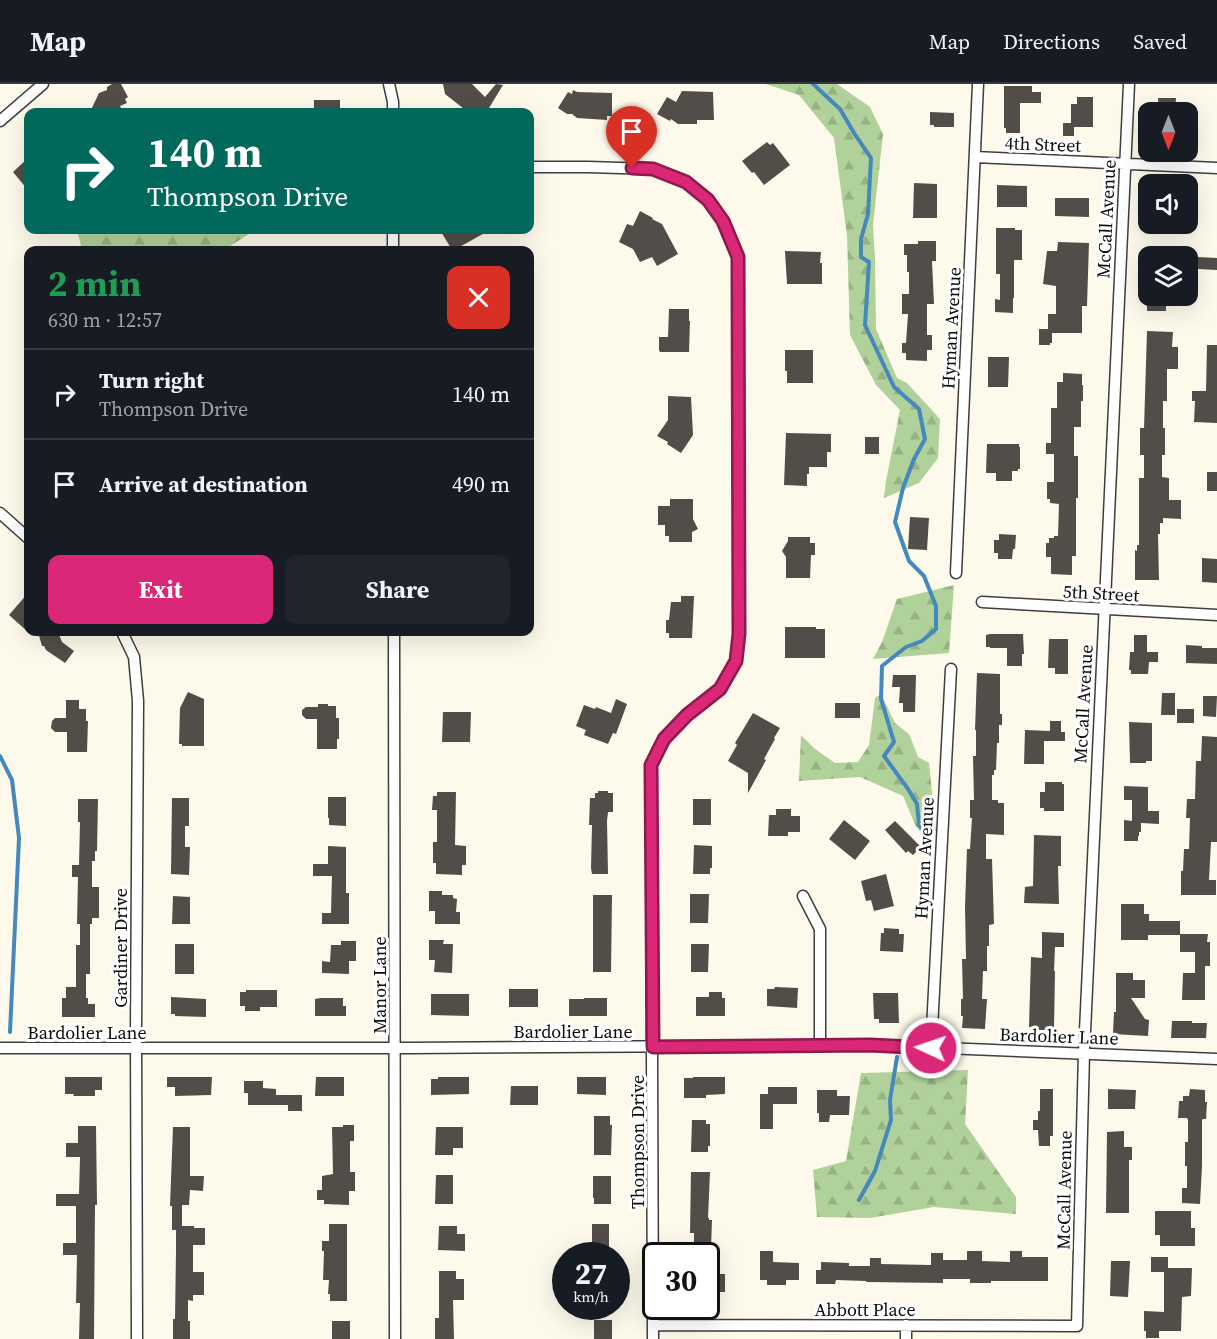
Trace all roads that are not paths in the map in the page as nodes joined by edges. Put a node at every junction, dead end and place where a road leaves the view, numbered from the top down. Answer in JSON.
{"nodes":[{"id":1,"x":43,"y":84,"type":"edge"},
{"id":2,"x":389,"y":84,"type":"edge"},
{"id":3,"x":978,"y":84,"type":"edge"},
{"id":4,"x":1129,"y":84,"type":"edge"},
{"id":5,"x":392,"y":108,"type":"edge"},
{"id":6,"x":0,"y":121,"type":"edge"},
{"id":7,"x":975,"y":157,"type":"junction"},
{"id":8,"x":1125,"y":164,"type":"junction"},
{"id":9,"x":534,"y":166,"type":"edge"},
{"id":10,"x":1217,"y":168,"type":"edge"},
{"id":11,"x":0,"y":513,"type":"edge"},
{"id":12,"x":24,"y":534,"type":"edge"},
{"id":13,"x":956,"y":573,"type":"dead end"},
{"id":14,"x":982,"y":602,"type":"dead end"},
{"id":15,"x":1104,"y":609,"type":"junction"},
{"id":16,"x":1217,"y":615,"type":"edge"},
{"id":17,"x":124,"y":636,"type":"edge"},
{"id":18,"x":394,"y":636,"type":"edge"},
{"id":19,"x":951,"y":669,"type":"dead end"},
{"id":20,"x":803,"y":896,"type":"dead end"},
{"id":21,"x":820,"y":1046,"type":"junction"},
{"id":22,"x":653,"y":1047,"type":"junction"},
{"id":23,"x":0,"y":1048,"type":"edge"},
{"id":24,"x":136,"y":1048,"type":"junction"},
{"id":25,"x":396,"y":1048,"type":"junction"},
{"id":26,"x":931,"y":1048,"type":"junction"},
{"id":27,"x":1084,"y":1053,"type":"junction"},
{"id":28,"x":1217,"y":1059,"type":"edge"},
{"id":29,"x":653,"y":1325,"type":"junction"},
{"id":30,"x":906,"y":1325,"type":"junction"},
{"id":31,"x":1077,"y":1326,"type":"joint"},
{"id":32,"x":137,"y":1339,"type":"edge"},
{"id":33,"x":395,"y":1339,"type":"edge"},
{"id":34,"x":653,"y":1339,"type":"edge"},
{"id":35,"x":906,"y":1339,"type":"edge"}],
"edges":[{"from":1,"to":6,"type":"street"},
{"from":2,"to":5,"type":"street"},
{"from":3,"to":7,"type":"street","name":"Hyman Avenue"},
{"from":4,"to":8,"type":"street","name":"McCall Avenue"},
{"from":7,"to":8,"type":"street","name":"4th Street"},
{"from":7,"to":13,"type":"street","name":"Hyman Avenue"},
{"from":8,"to":10,"type":"street","name":"4th Street"},
{"from":8,"to":15,"type":"street","name":"McCall Avenue"},
{"from":9,"to":22,"type":"street","name":"Thompson Drive"},
{"from":11,"to":12,"type":"street"},
{"from":14,"to":15,"type":"street","name":"5th Street"},
{"from":15,"to":16,"type":"street","name":"5th Street"},
{"from":15,"to":27,"type":"street","name":"McCall Avenue"},
{"from":17,"to":24,"type":"street","name":"Gardiner Drive"},
{"from":18,"to":25,"type":"street","name":"Manor Lane"},
{"from":19,"to":26,"type":"street","name":"Hyman Avenue"},
{"from":20,"to":21,"type":"street"},
{"from":21,"to":22,"type":"street","name":"Bardolier Lane"},
{"from":21,"to":26,"type":"street","name":"Bardolier Lane"},
{"from":22,"to":25,"type":"street","name":"Bardolier Lane"},
{"from":22,"to":29,"type":"street","name":"Thompson Drive"},
{"from":23,"to":24,"type":"street","name":"Bardolier Lane"},
{"from":24,"to":25,"type":"street","name":"Bardolier Lane"},
{"from":24,"to":32,"type":"street","name":"Gardiner Drive"},
{"from":25,"to":33,"type":"street","name":"Manor Lane"},
{"from":26,"to":27,"type":"street","name":"Bardolier Lane"},
{"from":27,"to":28,"type":"street","name":"Bardolier Lane"},
{"from":27,"to":31,"type":"street","name":"McCall Avenue"},
{"from":29,"to":30,"type":"street","name":"Abbott Place"},
{"from":29,"to":34,"type":"street","name":"Thompson Drive"},
{"from":30,"to":31,"type":"street","name":"Abbott Place"},
{"from":30,"to":35,"type":"street"}]}
